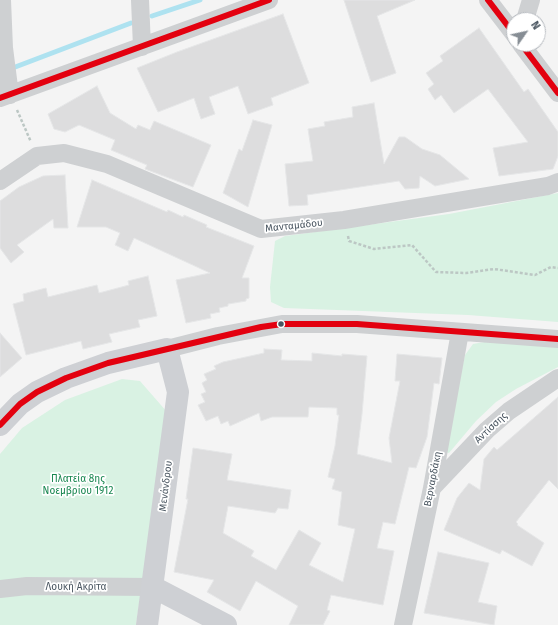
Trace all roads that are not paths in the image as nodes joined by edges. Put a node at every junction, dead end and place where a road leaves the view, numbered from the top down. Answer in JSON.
{"nodes":[{"id":1,"x":2,"y":0,"type":"edge"},
{"id":2,"x":140,"y":0,"type":"edge"},
{"id":3,"x":270,"y":0,"type":"edge"},
{"id":4,"x":488,"y":0,"type":"edge"},
{"id":5,"x":531,"y":0,"type":"edge"},
{"id":6,"x":527,"y":12,"type":"edge"},
{"id":7,"x":506,"y":24,"type":"edge"},
{"id":8,"x":142,"y":47,"type":"junction"},
{"id":9,"x":527,"y":52,"type":"edge"},
{"id":10,"x":6,"y":92,"type":"edge"},
{"id":11,"x":558,"y":93,"type":"edge"},
{"id":12,"x":0,"y":181,"type":"edge"},
{"id":13,"x":558,"y":182,"type":"edge"},
{"id":14,"x":460,"y":332,"type":"junction"},
{"id":15,"x":558,"y":339,"type":"edge"},
{"id":16,"x":167,"y":349,"type":"junction"},
{"id":17,"x":558,"y":378,"type":"edge"},
{"id":18,"x":0,"y":425,"type":"edge"},
{"id":19,"x":432,"y":488,"type":"junction"},
{"id":20,"x":153,"y":587,"type":"junction"},
{"id":21,"x":0,"y":589,"type":"edge"},
{"id":22,"x":148,"y":625,"type":"edge"},
{"id":23,"x":226,"y":625,"type":"edge"},
{"id":24,"x":403,"y":625,"type":"edge"}],
"edges":[{"from":1,"to":10,"type":"street"},
{"from":2,"to":8,"type":"street"},
{"from":3,"to":8,"type":"street"},
{"from":4,"to":7,"type":"street"},
{"from":5,"to":6,"type":"street"},
{"from":8,"to":10,"type":"street"},
{"from":9,"to":11,"type":"street"},
{"from":12,"to":13,"type":"street","name":"Μανταμάδου"},
{"from":14,"to":15,"type":"street"},
{"from":14,"to":16,"type":"street"},
{"from":14,"to":19,"type":"street","name":"Βερναρδάκη"},
{"from":16,"to":18,"type":"street"},
{"from":16,"to":20,"type":"street","name":"Μενάνδρου"},
{"from":17,"to":19,"type":"street","name":"Αντίσσης"},
{"from":19,"to":24,"type":"street","name":"Βερναρδάκη"},
{"from":20,"to":21,"type":"street","name":"Λουκή Ακρίτα"},
{"from":20,"to":22,"type":"street","name":"Μενάνδρου"},
{"from":20,"to":23,"type":"street"}]}
